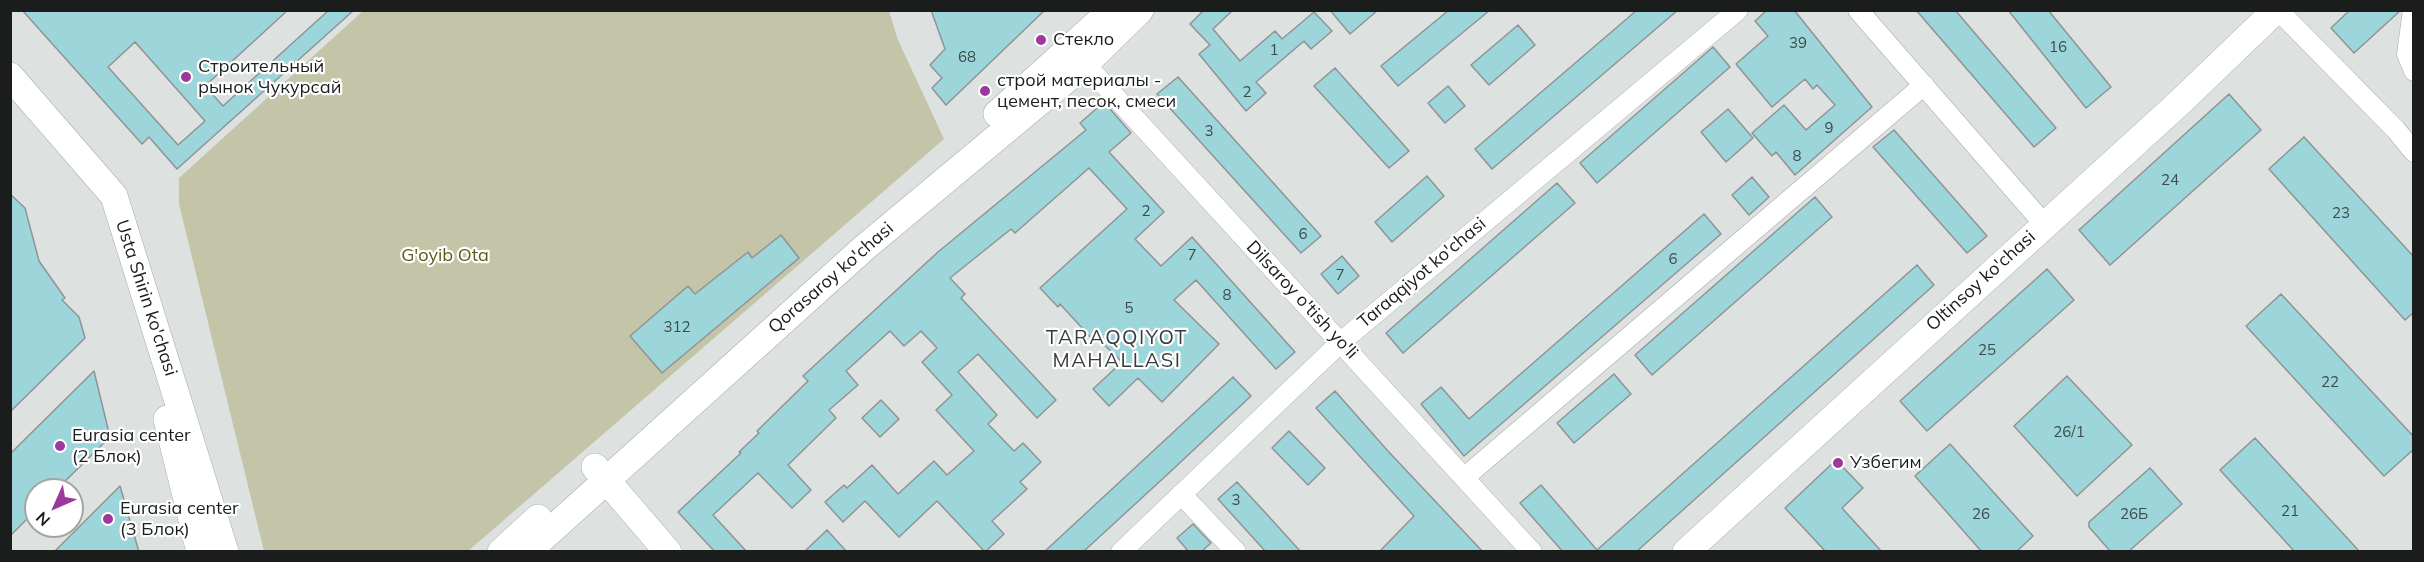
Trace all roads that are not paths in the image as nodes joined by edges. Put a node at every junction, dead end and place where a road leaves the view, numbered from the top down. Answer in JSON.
{"nodes":[{"id":1,"x":1113,"y":10,"type":"edge"},
{"id":2,"x":1140,"y":10,"type":"edge"},
{"id":3,"x":1738,"y":10,"type":"edge"},
{"id":4,"x":1858,"y":10,"type":"edge"},
{"id":5,"x":2277,"y":10,"type":"edge"},
{"id":6,"x":2413,"y":10,"type":"edge"},
{"id":7,"x":1078,"y":56,"type":"junction"},
{"id":8,"x":2414,"y":71,"type":"edge"},
{"id":9,"x":10,"y":76,"type":"edge"},
{"id":10,"x":1924,"y":85,"type":"junction"},
{"id":11,"x":10,"y":101,"type":"edge"},
{"id":12,"x":2414,"y":152,"type":"edge"},
{"id":13,"x":2044,"y":224,"type":"junction"},
{"id":14,"x":1341,"y":342,"type":"junction"},
{"id":15,"x":601,"y":474,"type":"junction"},
{"id":16,"x":1465,"y":477,"type":"junction"},
{"id":17,"x":1181,"y":494,"type":"junction"},
{"id":18,"x":1695,"y":549,"type":"edge"},
{"id":19,"x":200,"y":552,"type":"edge"},
{"id":20,"x":225,"y":552,"type":"edge"},
{"id":21,"x":501,"y":552,"type":"edge"},
{"id":22,"x":527,"y":552,"type":"edge"},
{"id":23,"x":668,"y":552,"type":"edge"},
{"id":24,"x":1121,"y":552,"type":"edge"},
{"id":25,"x":1236,"y":552,"type":"edge"},
{"id":26,"x":1532,"y":552,"type":"edge"}],
"edges":[{"from":1,"to":7,"type":"main road","name":"Qorasaroy ko'chasi"},
{"from":2,"to":7,"type":"main road","name":"Qorasaroy ko'chasi"},
{"from":3,"to":14,"type":"street","name":"Taraqqiyot ko'chasi"},
{"from":4,"to":10,"type":"street"},
{"from":5,"to":12,"type":"street"},
{"from":5,"to":13,"type":"main road","name":"Oltinsoy ko'chasi"},
{"from":6,"to":8,"type":"street"},
{"from":7,"to":14,"type":"street","name":"Dilsaroy o'tish yo'li"},
{"from":7,"to":15,"type":"main road","name":"Qorasaroy ko'chasi"},
{"from":9,"to":20,"type":"main road","name":"Usta Shirin ko'chasi"},
{"from":10,"to":13,"type":"street"},
{"from":10,"to":16,"type":"street"},
{"from":11,"to":19,"type":"main road","name":"Usta Shirin ko'chasi"},
{"from":13,"to":18,"type":"main road","name":"Oltinsoy ko'chasi"},
{"from":14,"to":16,"type":"street","name":"Dilsaroy o'tish yo'li"},
{"from":14,"to":17,"type":"street","name":"Taraqqiyot ko'chasi"},
{"from":15,"to":21,"type":"main road","name":"Qorasaroy ko'chasi"},
{"from":15,"to":22,"type":"main road","name":"Qorasaroy ko'chasi"},
{"from":15,"to":23,"type":"main road"},
{"from":16,"to":26,"type":"street","name":"Dilsaroy o'tish yo'li"},
{"from":17,"to":24,"type":"street","name":"Taraqqiyot ko'chasi"},
{"from":17,"to":25,"type":"street"}]}
